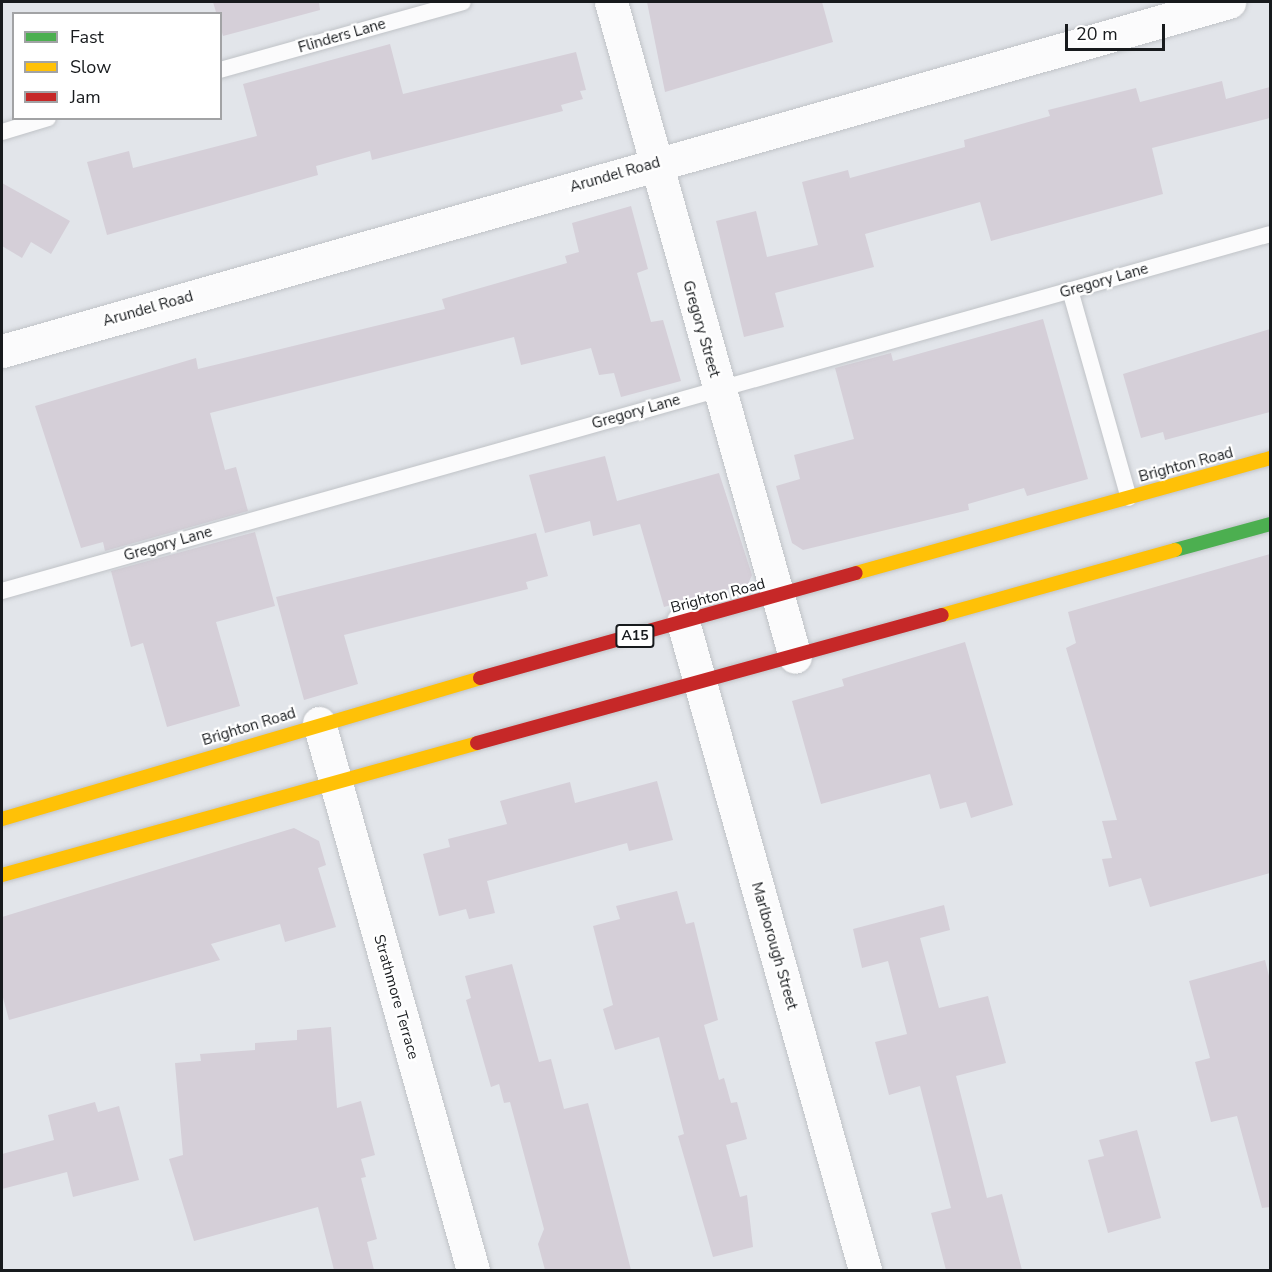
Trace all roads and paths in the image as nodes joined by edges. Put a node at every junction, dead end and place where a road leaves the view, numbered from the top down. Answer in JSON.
{"nodes":[{"id":1,"x":463,"y":2,"type":"edge"},
{"id":2,"x":610,"y":2,"type":"edge"},
{"id":3,"x":1229,"y":2,"type":"edge"},
{"id":4,"x":222,"y":69,"type":"edge"},
{"id":5,"x":41,"y":120,"type":"edge"},
{"id":6,"x":2,"y":132,"type":"edge"},
{"id":7,"x":655,"y":164,"type":"junction"},
{"id":8,"x":1270,"y":234,"type":"edge"},
{"id":9,"x":1070,"y":290,"type":"junction"},
{"id":10,"x":2,"y":351,"type":"edge"},
{"id":11,"x":718,"y":388,"type":"junction"},
{"id":12,"x":1270,"y":459,"type":"edge"},
{"id":13,"x":1129,"y":498,"type":"junction"},
{"id":14,"x":1270,"y":524,"type":"edge"},
{"id":15,"x":2,"y":591,"type":"edge"},
{"id":16,"x":777,"y":597,"type":"junction"},
{"id":17,"x":683,"y":622,"type":"junction"},
{"id":18,"x":795,"y":657,"type":"junction"},
{"id":19,"x":700,"y":682,"type":"junction"},
{"id":20,"x":319,"y":723,"type":"junction"},
{"id":21,"x":336,"y":784,"type":"junction"},
{"id":22,"x":2,"y":819,"type":"edge"},
{"id":23,"x":2,"y":875,"type":"edge"},
{"id":24,"x":473,"y":1270,"type":"edge"},
{"id":25,"x":865,"y":1270,"type":"edge"}],
"edges":[{"from":1,"to":4,"type":"lane","name":"Flinders Lane"},
{"from":2,"to":7,"type":"street","name":"Gregory Street"},
{"from":3,"to":7,"type":"street","name":"Arundel Road"},
{"from":5,"to":6,"type":"lane"},
{"from":7,"to":10,"type":"street","name":"Arundel Road"},
{"from":7,"to":11,"type":"street","name":"Gregory Street"},
{"from":8,"to":9,"type":"lane","name":"Gregory Lane"},
{"from":9,"to":11,"type":"lane","name":"Gregory Lane"},
{"from":9,"to":13,"type":"lane"},
{"from":11,"to":15,"type":"lane","name":"Gregory Lane"},
{"from":11,"to":16,"type":"street","name":"Gregory Street"},
{"from":12,"to":13,"type":"main road","name":"Brighton Road","number":"A15"},
{"from":13,"to":16,"type":"main road","name":"Brighton Road","number":"A15"},
{"from":14,"to":18,"type":"main road"},
{"from":16,"to":17,"type":"main road","name":"Brighton Road","number":"A15"},
{"from":16,"to":18,"type":"street","name":"Gregory Street"},
{"from":17,"to":19,"type":"street","name":"Marlborough Street"},
{"from":17,"to":20,"type":"main road","name":"Brighton Road","number":"A15"},
{"from":18,"to":19,"type":"main road"},
{"from":19,"to":21,"type":"main road"},
{"from":19,"to":25,"type":"street","name":"Marlborough Street"},
{"from":20,"to":21,"type":"street","name":"Strathmore Terrace"},
{"from":20,"to":22,"type":"main road","name":"Brighton Road","number":"A15"},
{"from":21,"to":23,"type":"main road"},
{"from":21,"to":24,"type":"street","name":"Strathmore Terrace"}]}
